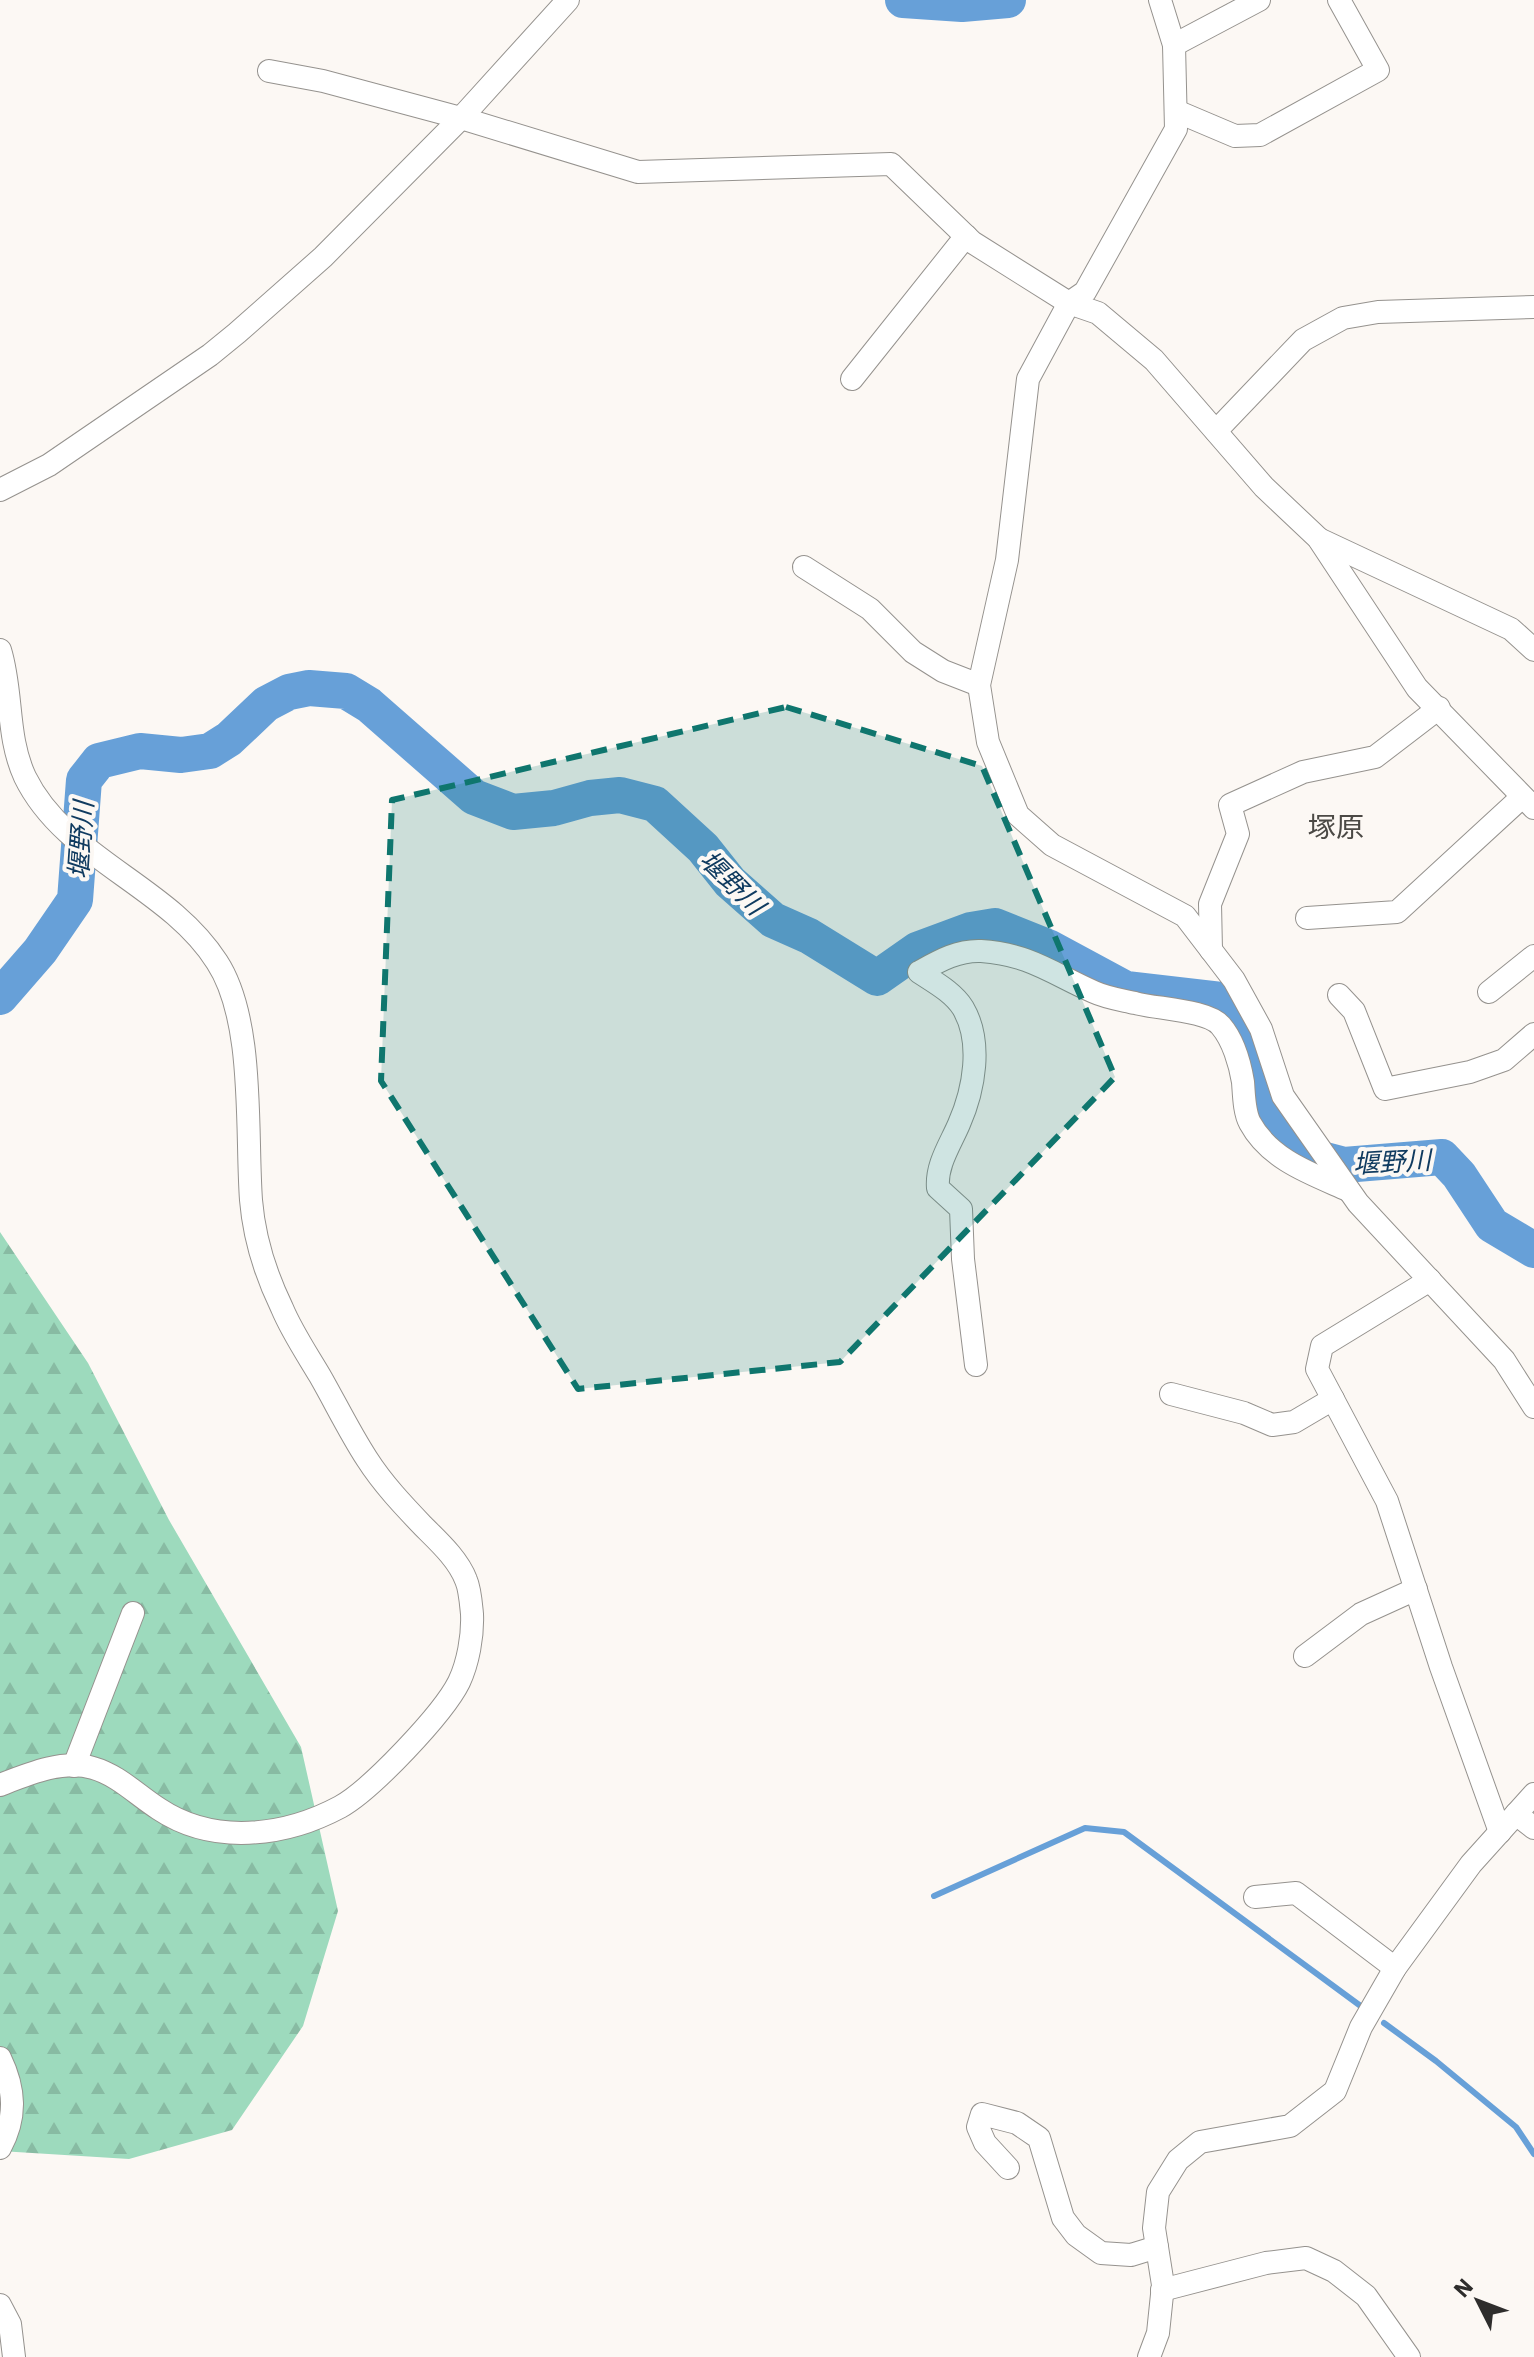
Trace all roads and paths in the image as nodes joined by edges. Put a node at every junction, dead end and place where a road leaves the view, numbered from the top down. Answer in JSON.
{"nodes":[{"id":1,"x":568,"y":0,"type":"edge"},
{"id":2,"x":1259,"y":0,"type":"edge"},
{"id":3,"x":1339,"y":0,"type":"edge"},
{"id":4,"x":1161,"y":1,"type":"edge"},
{"id":5,"x":1174,"y":45,"type":"junction"},
{"id":6,"x":269,"y":71,"type":"dead end"},
{"id":7,"x":1176,"y":111,"type":"junction"},
{"id":8,"x":461,"y":118,"type":"junction"},
{"id":9,"x":966,"y":236,"type":"junction"},
{"id":10,"x":1069,"y":303,"type":"junction"},
{"id":11,"x":1534,"y":307,"type":"edge"},
{"id":12,"x":852,"y":379,"type":"dead end"},
{"id":13,"x":1216,"y":431,"type":"junction"},
{"id":14,"x":0,"y":490,"type":"edge"},
{"id":15,"x":1318,"y":538,"type":"junction"},
{"id":16,"x":804,"y":567,"type":"dead end"},
{"id":17,"x":0,"y":650,"type":"edge"},
{"id":18,"x":1534,"y":650,"type":"edge"},
{"id":19,"x":979,"y":685,"type":"junction"},
{"id":20,"x":1439,"y":708,"type":"junction"},
{"id":21,"x":1528,"y":803,"type":"edge"},
{"id":22,"x":1307,"y":918,"type":"dead end"},
{"id":23,"x":1211,"y":950,"type":"junction"},
{"id":24,"x":1534,"y":956,"type":"edge"},
{"id":25,"x":1489,"y":992,"type":"dead end"},
{"id":26,"x":1339,"y":995,"type":"dead end"},
{"id":27,"x":1534,"y":1034,"type":"edge"},
{"id":28,"x":1273,"y":1075,"type":"junction"},
{"id":29,"x":1250,"y":1118,"type":"junction"},
{"id":30,"x":1346,"y":1186,"type":"junction"},
{"id":31,"x":1430,"y":1280,"type":"junction"},
{"id":32,"x":976,"y":1365,"type":"dead end"},
{"id":33,"x":1171,"y":1394,"type":"dead end"},
{"id":34,"x":1333,"y":1399,"type":"junction"},
{"id":35,"x":1534,"y":1407,"type":"edge"},
{"id":36,"x":1416,"y":1589,"type":"junction"},
{"id":37,"x":133,"y":1613,"type":"dead end"},
{"id":38,"x":1305,"y":1656,"type":"dead end"},
{"id":39,"x":74,"y":1766,"type":"junction"},
{"id":40,"x":0,"y":1785,"type":"edge"},
{"id":41,"x":1534,"y":1794,"type":"edge"},
{"id":42,"x":1525,"y":1821,"type":"edge"},
{"id":43,"x":1500,"y":1832,"type":"junction"},
{"id":44,"x":1255,"y":1897,"type":"dead end"},
{"id":45,"x":1395,"y":1968,"type":"junction"},
{"id":46,"x":0,"y":2058,"type":"edge"},
{"id":47,"x":0,"y":2148,"type":"edge"},
{"id":48,"x":1008,"y":2168,"type":"dead end"},
{"id":49,"x":1157,"y":2247,"type":"junction"},
{"id":50,"x":1162,"y":2290,"type":"junction"},
{"id":51,"x":0,"y":2305,"type":"edge"},
{"id":52,"x":14,"y":2357,"type":"edge"},
{"id":53,"x":1149,"y":2357,"type":"edge"},
{"id":54,"x":1409,"y":2357,"type":"edge"}],
"edges":[{"from":1,"to":8,"type":"street"},
{"from":2,"to":5,"type":"street"},
{"from":3,"to":7,"type":"street"},
{"from":4,"to":5,"type":"street"},
{"from":5,"to":7,"type":"street"},
{"from":6,"to":8,"type":"street"},
{"from":7,"to":10,"type":"street"},
{"from":8,"to":9,"type":"street"},
{"from":8,"to":14,"type":"street"},
{"from":9,"to":10,"type":"street"},
{"from":9,"to":12,"type":"street"},
{"from":10,"to":13,"type":"street"},
{"from":10,"to":19,"type":"street"},
{"from":11,"to":13,"type":"street"},
{"from":13,"to":15,"type":"street"},
{"from":15,"to":18,"type":"street"},
{"from":15,"to":20,"type":"street"},
{"from":16,"to":19,"type":"street"},
{"from":17,"to":39,"type":"street"},
{"from":19,"to":23,"type":"street"},
{"from":20,"to":21,"type":"street"},
{"from":20,"to":23,"type":"street"},
{"from":21,"to":22,"type":"street"},
{"from":23,"to":28,"type":"street"},
{"from":24,"to":25,"type":"street"},
{"from":26,"to":27,"type":"street"},
{"from":28,"to":29,"type":"street"},
{"from":28,"to":30,"type":"street"},
{"from":29,"to":30,"type":"street"},
{"from":29,"to":32,"type":"street"},
{"from":30,"to":31,"type":"street"},
{"from":31,"to":34,"type":"street"},
{"from":31,"to":35,"type":"street"},
{"from":33,"to":34,"type":"street"},
{"from":34,"to":36,"type":"street"},
{"from":36,"to":38,"type":"street"},
{"from":36,"to":43,"type":"street"},
{"from":37,"to":39,"type":"street"},
{"from":39,"to":40,"type":"street"},
{"from":41,"to":42,"type":"street"},
{"from":42,"to":43,"type":"street"},
{"from":43,"to":45,"type":"street"},
{"from":44,"to":45,"type":"street"},
{"from":45,"to":49,"type":"street"},
{"from":46,"to":47,"type":"street"},
{"from":48,"to":49,"type":"street"},
{"from":49,"to":50,"type":"street"},
{"from":50,"to":53,"type":"street"},
{"from":50,"to":54,"type":"street"},
{"from":51,"to":52,"type":"street"}]}
